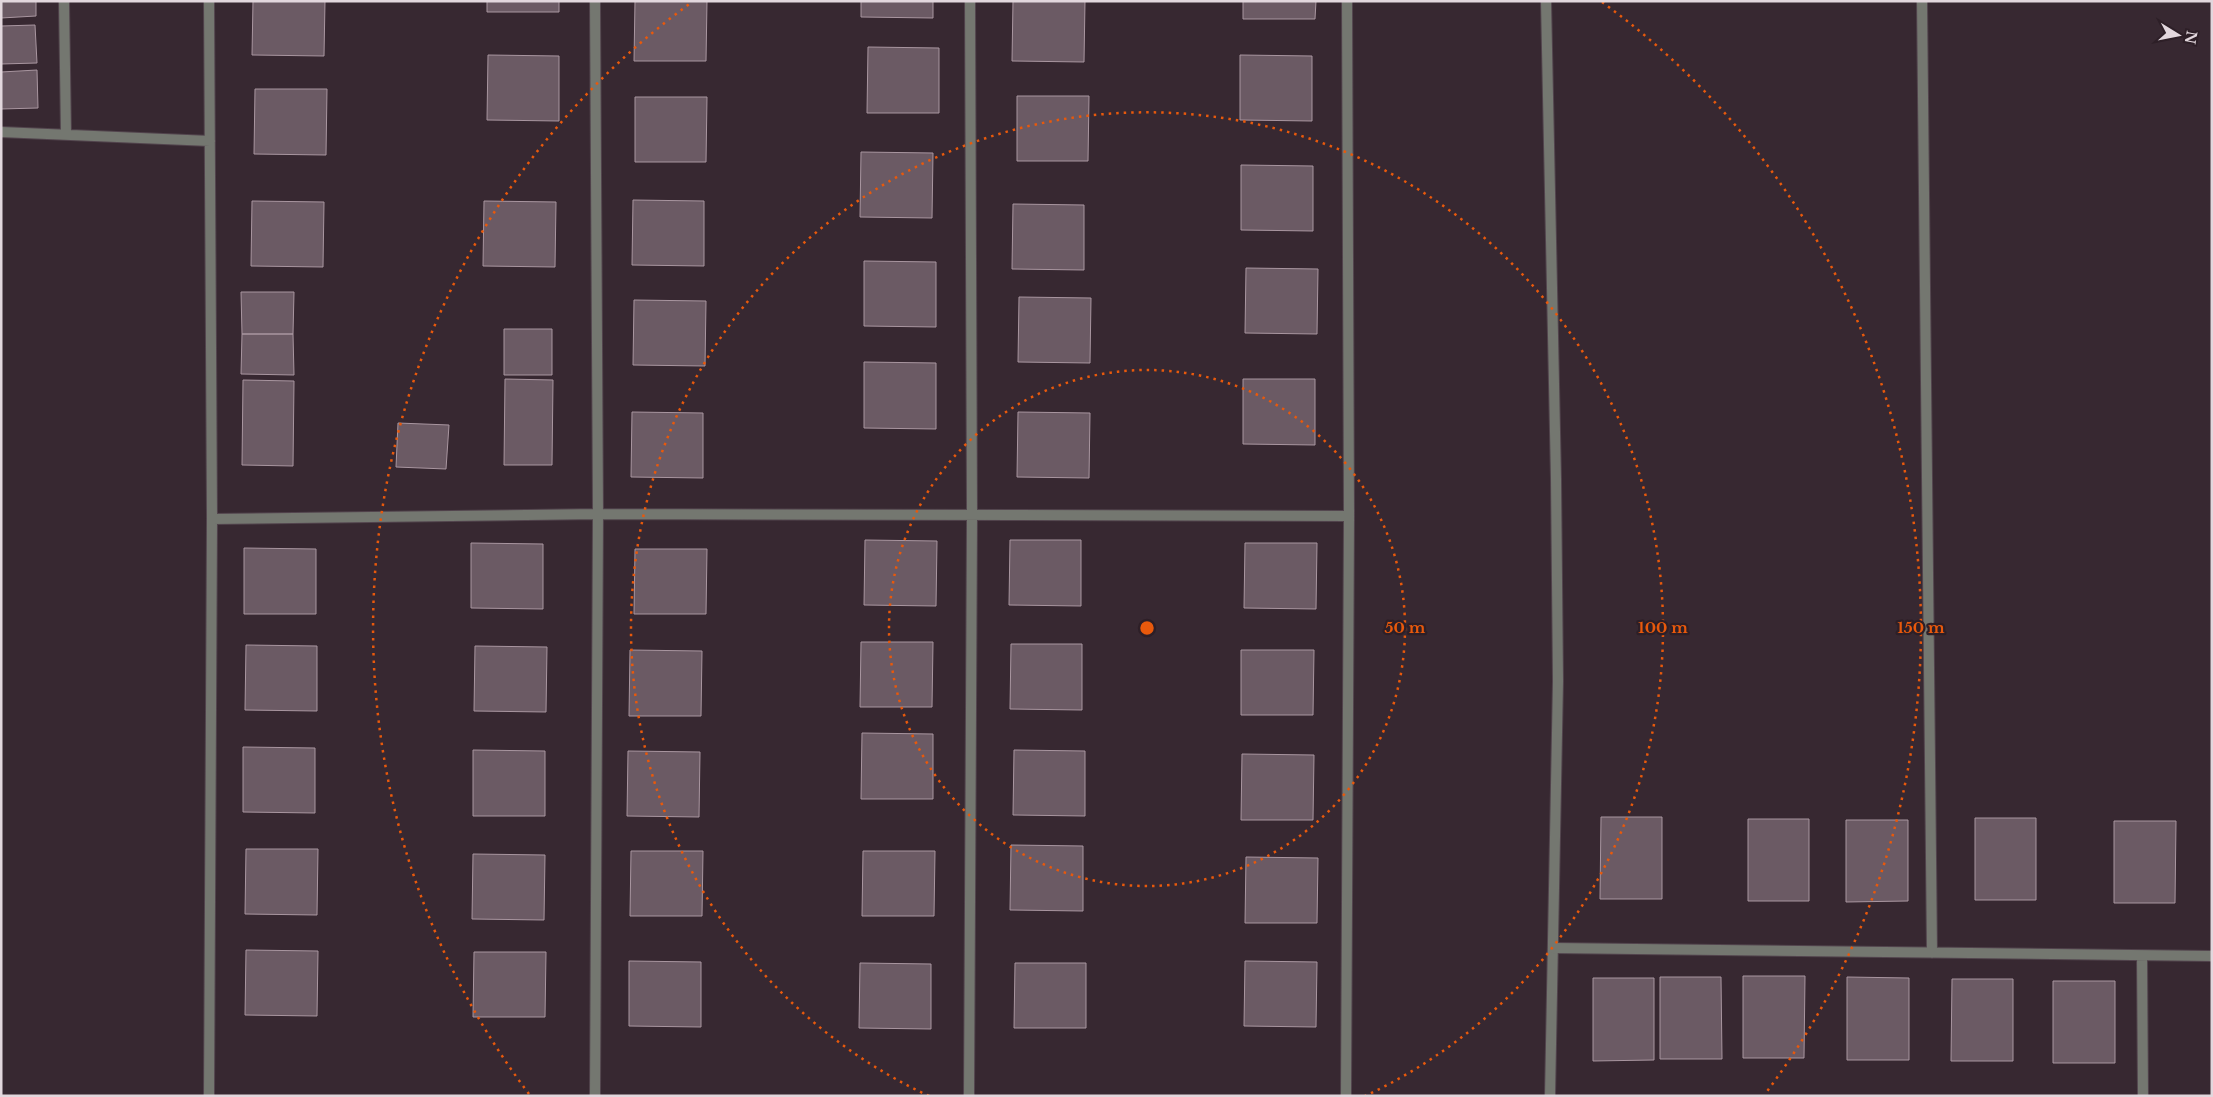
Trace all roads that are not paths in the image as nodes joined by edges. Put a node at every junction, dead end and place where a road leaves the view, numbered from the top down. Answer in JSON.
{"nodes":[{"id":1,"x":64,"y":1,"type":"edge"},
{"id":2,"x":209,"y":1,"type":"edge"},
{"id":3,"x":595,"y":1,"type":"edge"},
{"id":4,"x":970,"y":1,"type":"edge"},
{"id":5,"x":1347,"y":1,"type":"edge"},
{"id":6,"x":1546,"y":1,"type":"edge"},
{"id":7,"x":1922,"y":1,"type":"edge"},
{"id":8,"x":1,"y":132,"type":"edge"},
{"id":9,"x":66,"y":135,"type":"junction"},
{"id":10,"x":210,"y":140,"type":"junction"},
{"id":11,"x":598,"y":514,"type":"junction"},
{"id":12,"x":972,"y":516,"type":"junction"},
{"id":13,"x":1349,"y":516,"type":"junction"},
{"id":14,"x":212,"y":519,"type":"junction"},
{"id":15,"x":1553,"y":948,"type":"junction"},
{"id":16,"x":1932,"y":953,"type":"junction"},
{"id":17,"x":2142,"y":956,"type":"junction"},
{"id":18,"x":2212,"y":956,"type":"edge"},
{"id":19,"x":209,"y":1096,"type":"edge"},
{"id":20,"x":595,"y":1096,"type":"edge"},
{"id":21,"x":969,"y":1096,"type":"edge"},
{"id":22,"x":1346,"y":1096,"type":"edge"},
{"id":23,"x":1550,"y":1096,"type":"edge"},
{"id":24,"x":2143,"y":1096,"type":"edge"}],
"edges":[{"from":1,"to":9,"type":"street"},
{"from":2,"to":10,"type":"street"},
{"from":3,"to":11,"type":"street"},
{"from":4,"to":12,"type":"street"},
{"from":5,"to":13,"type":"street"},
{"from":6,"to":15,"type":"street"},
{"from":7,"to":16,"type":"street"},
{"from":8,"to":9,"type":"street"},
{"from":9,"to":10,"type":"street"},
{"from":10,"to":14,"type":"street"},
{"from":11,"to":12,"type":"street"},
{"from":11,"to":14,"type":"street"},
{"from":11,"to":20,"type":"street"},
{"from":12,"to":13,"type":"street"},
{"from":12,"to":21,"type":"street"},
{"from":13,"to":22,"type":"street"},
{"from":14,"to":19,"type":"street"},
{"from":15,"to":16,"type":"street"},
{"from":15,"to":23,"type":"street"},
{"from":16,"to":17,"type":"street"},
{"from":17,"to":18,"type":"street"},
{"from":17,"to":24,"type":"street"}]}
